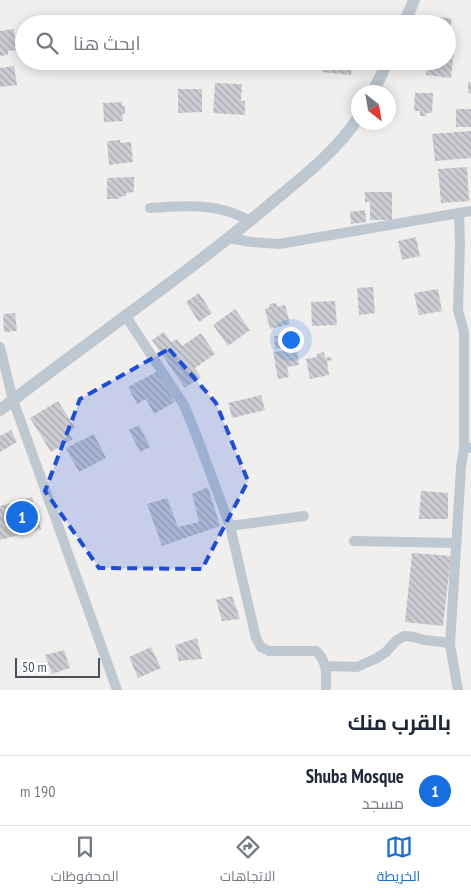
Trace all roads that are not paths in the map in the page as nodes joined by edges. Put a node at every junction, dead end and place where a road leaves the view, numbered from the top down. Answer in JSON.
{"nodes":[{"id":1,"x":414,"y":0,"type":"edge"},
{"id":2,"x":408,"y":15,"type":"edge"},
{"id":3,"x":384,"y":70,"type":"edge"},
{"id":4,"x":376,"y":85,"type":"edge"},
{"id":5,"x":351,"y":127,"type":"edge"},
{"id":6,"x":150,"y":208,"type":"dead end"},
{"id":7,"x":471,"y":211,"type":"edge"},
{"id":8,"x":459,"y":212,"type":"junction"},
{"id":9,"x":250,"y":221,"type":"junction"},
{"id":10,"x":229,"y":238,"type":"junction"},
{"id":11,"x":125,"y":315,"type":"junction"},
{"id":12,"x":0,"y":347,"type":"edge"},
{"id":13,"x":13,"y":400,"type":"junction"},
{"id":14,"x":0,"y":410,"type":"edge"},
{"id":15,"x":468,"y":447,"type":"edge"},
{"id":16,"x":304,"y":516,"type":"dead end"},
{"id":17,"x":230,"y":526,"type":"junction"},
{"id":18,"x":354,"y":541,"type":"dead end"},
{"id":19,"x":457,"y":543,"type":"junction"},
{"id":20,"x":450,"y":644,"type":"junction"},
{"id":21,"x":326,"y":666,"type":"junction"},
{"id":22,"x":117,"y":690,"type":"edge"},
{"id":23,"x":326,"y":690,"type":"edge"},
{"id":24,"x":458,"y":690,"type":"edge"}],
"edges":[{"from":1,"to":2,"type":"street"},
{"from":3,"to":4,"type":"street"},
{"from":5,"to":9,"type":"street"},
{"from":6,"to":9,"type":"street"},
{"from":7,"to":8,"type":"street"},
{"from":8,"to":10,"type":"street"},
{"from":8,"to":15,"type":"street"},
{"from":9,"to":10,"type":"street"},
{"from":10,"to":11,"type":"street"},
{"from":11,"to":13,"type":"street"},
{"from":11,"to":17,"type":"street"},
{"from":12,"to":13,"type":"street"},
{"from":13,"to":14,"type":"street"},
{"from":13,"to":22,"type":"street"},
{"from":15,"to":19,"type":"street"},
{"from":16,"to":17,"type":"street"},
{"from":17,"to":21,"type":"street"},
{"from":18,"to":19,"type":"street"},
{"from":19,"to":20,"type":"street"},
{"from":20,"to":21,"type":"street"},
{"from":20,"to":24,"type":"street"},
{"from":21,"to":23,"type":"street"}]}
